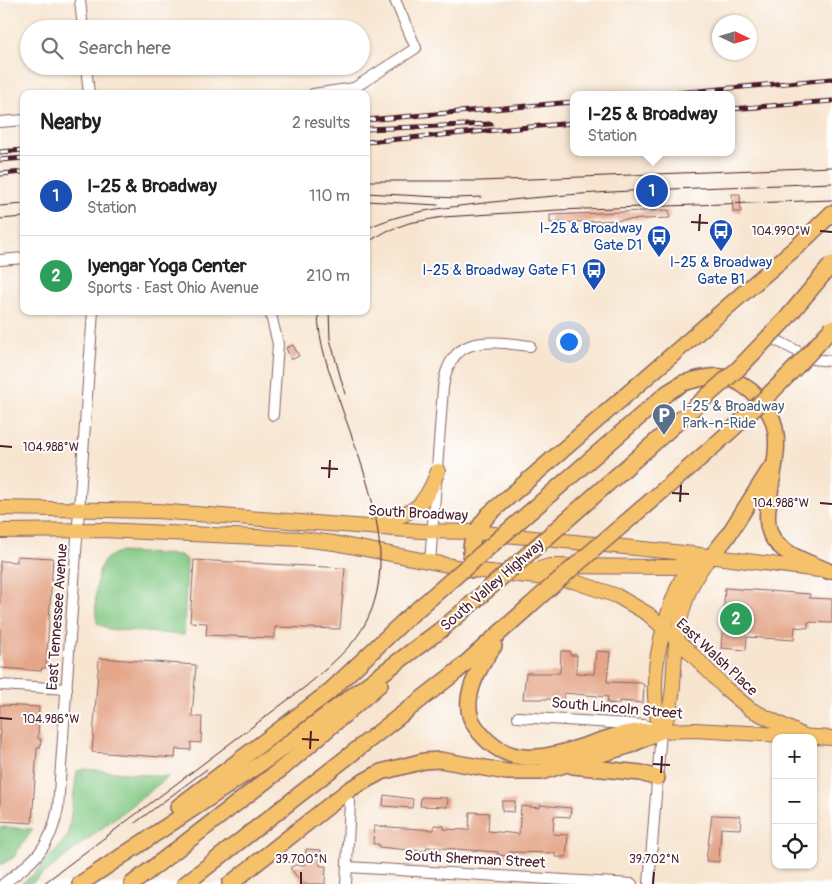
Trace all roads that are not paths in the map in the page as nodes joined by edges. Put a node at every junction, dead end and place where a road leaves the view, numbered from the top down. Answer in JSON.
{"nodes":[{"id":1,"x":80,"y":0,"type":"edge"},
{"id":2,"x":395,"y":0,"type":"edge"},
{"id":3,"x":82,"y":20,"type":"edge"},
{"id":4,"x":87,"y":75,"type":"edge"},
{"id":5,"x":89,"y":90,"type":"edge"},
{"id":6,"x":340,"y":90,"type":"edge"},
{"id":7,"x":20,"y":120,"type":"edge"},
{"id":8,"x":0,"y":122,"type":"edge"},
{"id":9,"x":832,"y":213,"type":"edge"},
{"id":10,"x":20,"y":258,"type":"edge"},
{"id":11,"x":0,"y":260,"type":"edge"},
{"id":12,"x":832,"y":264,"type":"edge"},
{"id":13,"x":94,"y":315,"type":"edge"},
{"id":14,"x":271,"y":315,"type":"edge"},
{"id":15,"x":832,"y":328,"type":"edge"},
{"id":16,"x":776,"y":340,"type":"dead end"},
{"id":17,"x":530,"y":346,"type":"dead end"},
{"id":18,"x":832,"y":362,"type":"edge"},
{"id":19,"x":273,"y":415,"type":"dead end"},
{"id":20,"x":774,"y":461,"type":"junction"},
{"id":21,"x":438,"y":471,"type":"junction"},
{"id":22,"x":0,"y":508,"type":"edge"},
{"id":23,"x":80,"y":509,"type":"junction"},
{"id":24,"x":371,"y":527,"type":"junction"},
{"id":25,"x":78,"y":530,"type":"junction"},
{"id":26,"x":0,"y":531,"type":"edge"},
{"id":27,"x":433,"y":532,"type":"junction"},
{"id":28,"x":474,"y":532,"type":"junction"},
{"id":29,"x":706,"y":562,"type":"junction"},
{"id":30,"x":430,"y":564,"type":"junction"},
{"id":31,"x":473,"y":570,"type":"junction"},
{"id":32,"x":830,"y":571,"type":"edge"},
{"id":33,"x":519,"y":575,"type":"junction"},
{"id":34,"x":524,"y":611,"type":"junction"},
{"id":35,"x":443,"y":628,"type":"junction"},
{"id":36,"x":662,"y":628,"type":"junction"},
{"id":37,"x":677,"y":640,"type":"junction"},
{"id":38,"x":0,"y":685,"type":"edge"},
{"id":39,"x":67,"y":689,"type":"junction"},
{"id":40,"x":518,"y":717,"type":"dead end"},
{"id":41,"x":661,"y":731,"type":"junction"},
{"id":42,"x":772,"y":734,"type":"edge"},
{"id":43,"x":800,"y":734,"type":"edge"},
{"id":44,"x":817,"y":737,"type":"edge"},
{"id":45,"x":832,"y":738,"type":"edge"},
{"id":46,"x":564,"y":765,"type":"junction"},
{"id":47,"x":657,"y":778,"type":"junction"},
{"id":48,"x":350,"y":802,"type":"dead end"},
{"id":49,"x":347,"y":867,"type":"junction"},
{"id":50,"x":3,"y":884,"type":"edge"},
{"id":51,"x":78,"y":884,"type":"edge"},
{"id":52,"x":132,"y":884,"type":"edge"},
{"id":53,"x":185,"y":884,"type":"edge"},
{"id":54,"x":230,"y":884,"type":"edge"},
{"id":55,"x":346,"y":884,"type":"edge"},
{"id":56,"x":632,"y":884,"type":"edge"},
{"id":57,"x":650,"y":884,"type":"edge"}],
"edges":[{"from":1,"to":3,"type":"street"},
{"from":2,"to":6,"type":"street"},
{"from":4,"to":5,"type":"street"},
{"from":7,"to":8,"type":"street"},
{"from":9,"to":28,"type":"highway"},
{"from":10,"to":11,"type":"street"},
{"from":12,"to":35,"type":"highway","name":"South Valley Highway","bridge":true},
{"from":13,"to":23,"type":"street","name":"East Tennessee Avenue"},
{"from":14,"to":19,"type":"street"},
{"from":15,"to":34,"type":"highway","bridge":true},
{"from":16,"to":18,"type":"street"},
{"from":17,"to":21,"type":"street"},
{"from":20,"to":29,"type":"highway"},
{"from":20,"to":32,"type":"highway"},
{"from":20,"to":51,"type":"highway","bridge":true},
{"from":21,"to":24,"type":"main road"},
{"from":21,"to":27,"type":"street"},
{"from":22,"to":23,"type":"main road","name":"South Broadway"},
{"from":23,"to":24,"type":"main road","name":"South Broadway"},
{"from":23,"to":25,"type":"street","name":"East Tennessee Avenue"},
{"from":24,"to":27,"type":"main road","name":"South Broadway"},
{"from":25,"to":26,"type":"main road"},
{"from":25,"to":30,"type":"main road"},
{"from":25,"to":39,"type":"street","name":"East Tennessee Avenue"},
{"from":27,"to":28,"type":"main road","name":"South Broadway"},
{"from":27,"to":30,"type":"street"},
{"from":28,"to":29,"type":"main road","name":"South Broadway"},
{"from":28,"to":31,"type":"highway"},
{"from":29,"to":32,"type":"main road","name":"South Broadway"},
{"from":29,"to":33,"type":"main road"},
{"from":29,"to":36,"type":"main road"},
{"from":29,"to":37,"type":"main road"},
{"from":30,"to":31,"type":"main road"},
{"from":31,"to":33,"type":"main road"},
{"from":33,"to":36,"type":"main road"},
{"from":34,"to":41,"type":"highway"},
{"from":34,"to":53,"type":"highway"},
{"from":35,"to":51,"type":"highway"},
{"from":35,"to":52,"type":"highway","name":"South Valley Highway"},
{"from":36,"to":37,"type":"main road","name":"East Walsh Place"},
{"from":36,"to":41,"type":"main road"},
{"from":37,"to":41,"type":"main road"},
{"from":37,"to":43,"type":"main road","name":"East Walsh Place"},
{"from":38,"to":39,"type":"street"},
{"from":39,"to":50,"type":"street","name":"East Tennessee Avenue"},
{"from":40,"to":41,"type":"street","name":"South Lincoln Street"},
{"from":41,"to":42,"type":"main road","name":"South Lincoln Street"},
{"from":41,"to":46,"type":"highway"},
{"from":41,"to":47,"type":"street"},
{"from":44,"to":45,"type":"main road","name":"South Lincoln Street"},
{"from":46,"to":47,"type":"highway"},
{"from":46,"to":54,"type":"highway"},
{"from":47,"to":57,"type":"street"},
{"from":48,"to":49,"type":"street"},
{"from":49,"to":55,"type":"street"},
{"from":49,"to":56,"type":"street","name":"South Sherman Street"}]}
